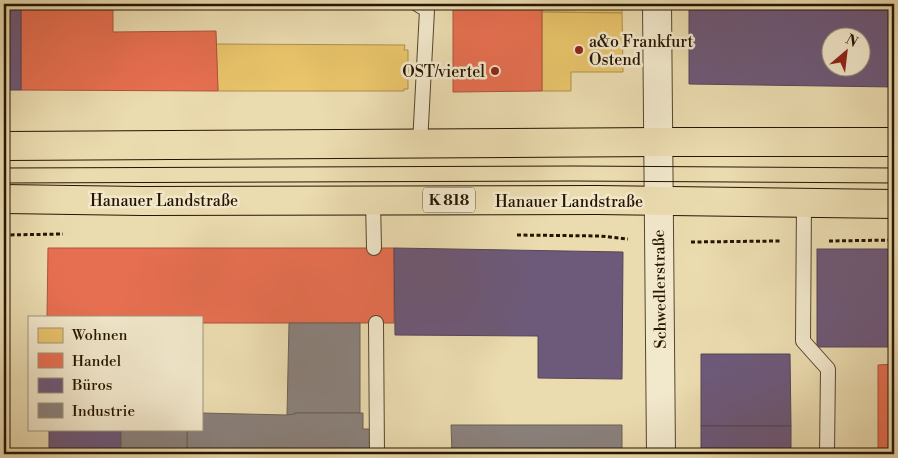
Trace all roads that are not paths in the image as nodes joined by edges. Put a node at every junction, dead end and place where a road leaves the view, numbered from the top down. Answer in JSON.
{"nodes":[{"id":1,"x":417,"y":4,"type":"edge"},
{"id":2,"x":657,"y":4,"type":"edge"},
{"id":3,"x":658,"y":142,"type":"junction"},
{"id":4,"x":894,"y":142,"type":"edge"},
{"id":5,"x":420,"y":144,"type":"junction"},
{"id":6,"x":4,"y":146,"type":"edge"},
{"id":7,"x":4,"y":199,"type":"edge"},
{"id":8,"x":373,"y":200,"type":"junction"},
{"id":9,"x":658,"y":201,"type":"junction"},
{"id":10,"x":804,"y":203,"type":"junction"},
{"id":11,"x":894,"y":204,"type":"edge"},
{"id":12,"x":374,"y":248,"type":"dead end"},
{"id":13,"x":376,"y":323,"type":"dead end"},
{"id":14,"x":377,"y":454,"type":"edge"},
{"id":15,"x":661,"y":454,"type":"edge"},
{"id":16,"x":827,"y":454,"type":"edge"}],
"edges":[{"from":1,"to":5,"type":"lane"},
{"from":2,"to":3,"type":"street","name":"Schwedlerstraße"},
{"from":3,"to":4,"type":"main road"},
{"from":3,"to":5,"type":"main road"},
{"from":3,"to":9,"type":"street","name":"Schwedlerstraße"},
{"from":5,"to":6,"type":"main road"},
{"from":7,"to":8,"type":"main road","name":"Hanauer Landstraße","number":"K 818"},
{"from":8,"to":9,"type":"main road","name":"Hanauer Landstraße","number":"K 818"},
{"from":8,"to":12,"type":"lane"},
{"from":9,"to":10,"type":"main road","name":"Hanauer Landstraße","number":"K 818"},
{"from":9,"to":15,"type":"street","name":"Schwedlerstraße"},
{"from":10,"to":11,"type":"main road","name":"Hanauer Landstraße","number":"K 818"},
{"from":10,"to":16,"type":"lane"},
{"from":13,"to":14,"type":"lane"}]}
